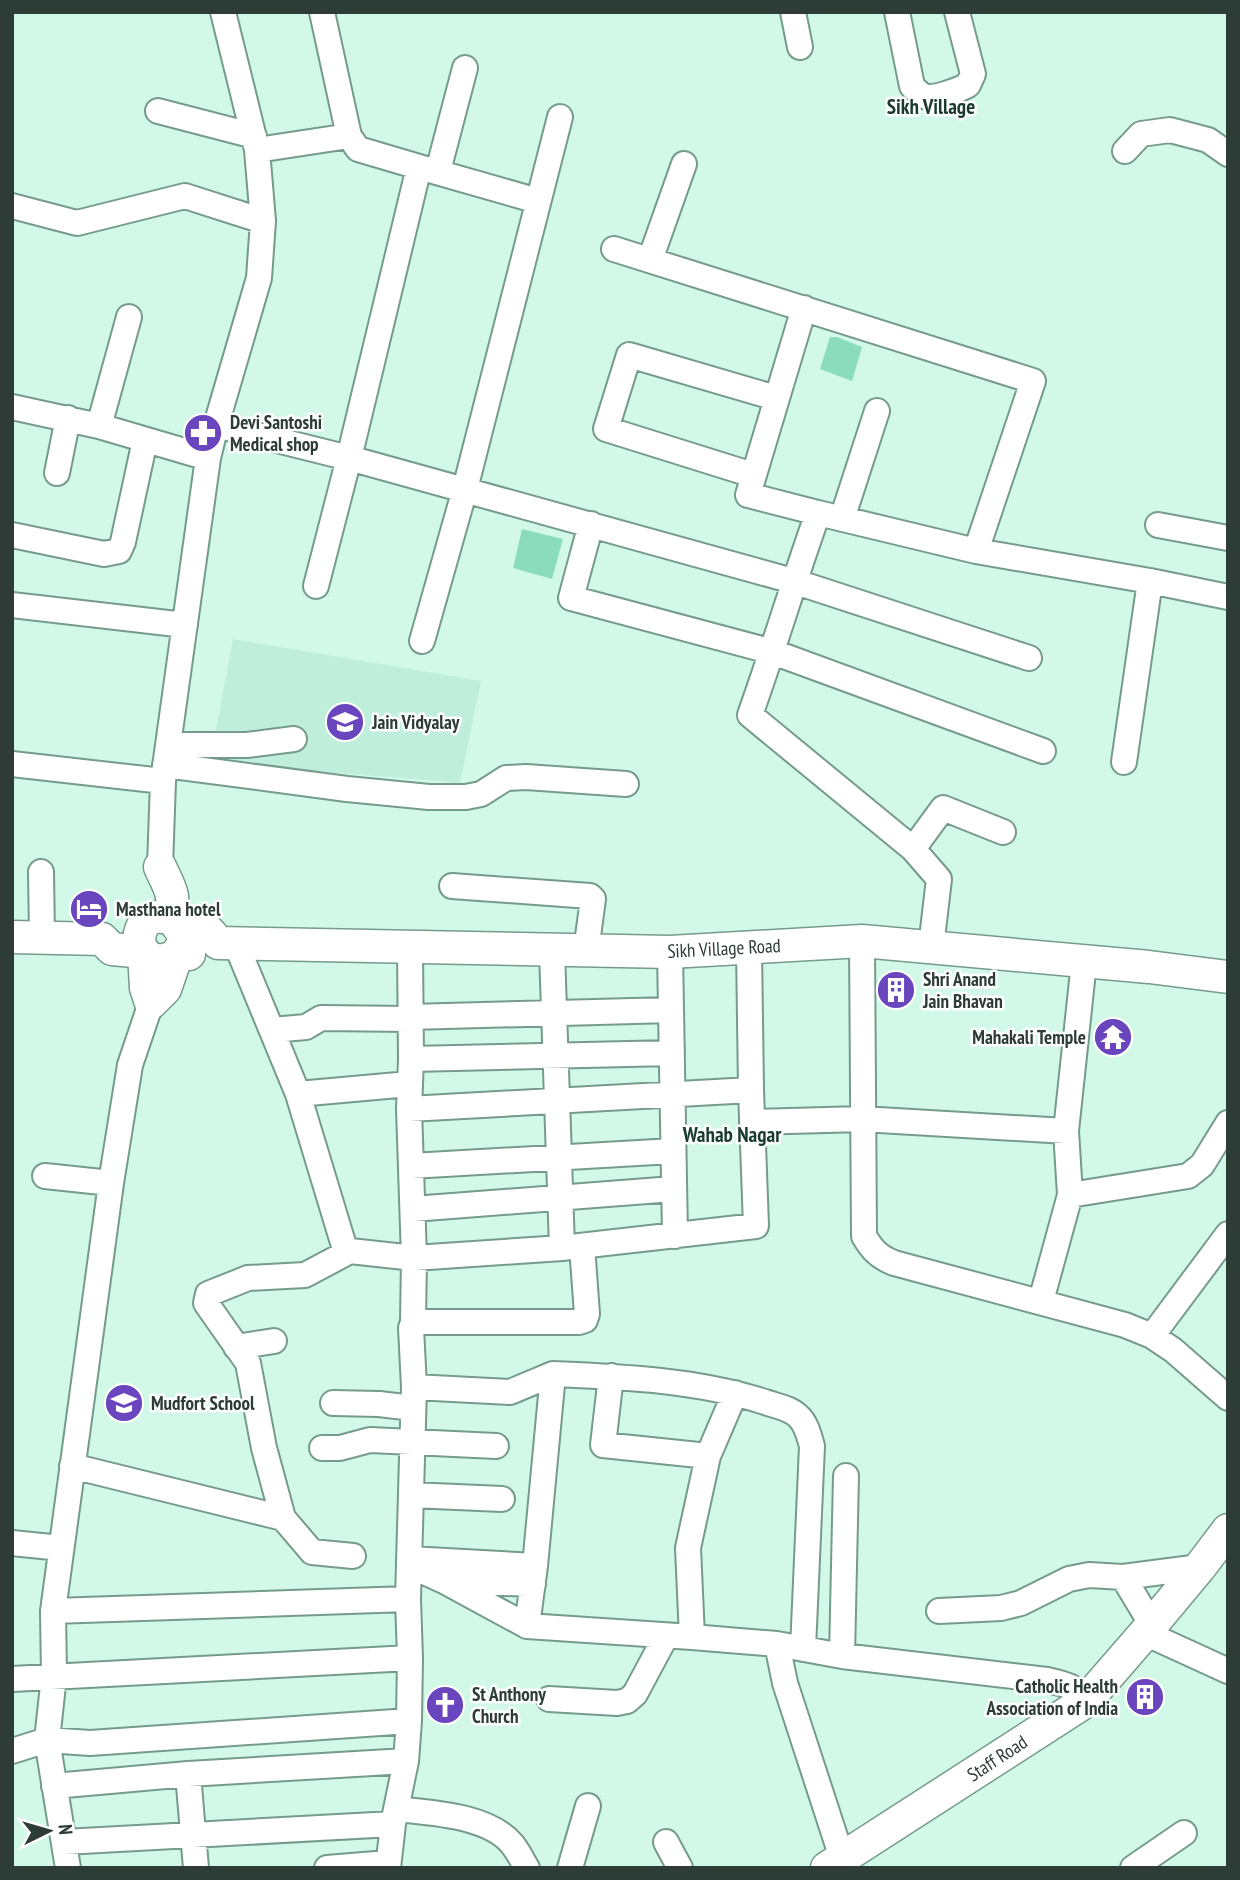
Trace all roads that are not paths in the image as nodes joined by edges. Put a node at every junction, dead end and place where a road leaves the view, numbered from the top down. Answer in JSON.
{"nodes":[{"id":1,"x":223,"y":12,"type":"edge"},
{"id":2,"x":321,"y":12,"type":"edge"},
{"id":3,"x":793,"y":12,"type":"edge"},
{"id":4,"x":897,"y":12,"type":"edge"},
{"id":5,"x":957,"y":12,"type":"edge"},
{"id":6,"x":800,"y":47,"type":"dead end"},
{"id":7,"x":465,"y":68,"type":"dead end"},
{"id":8,"x":158,"y":111,"type":"dead end"},
{"id":9,"x":560,"y":117,"type":"dead end"},
{"id":10,"x":349,"y":136,"type":"junction"},
{"id":11,"x":255,"y":143,"type":"junction"},
{"id":12,"x":1125,"y":151,"type":"dead end"},
{"id":13,"x":1228,"y":154,"type":"edge"},
{"id":14,"x":684,"y":163,"type":"dead end"},
{"id":15,"x":429,"y":169,"type":"junction"},
{"id":16,"x":538,"y":201,"type":"junction"},
{"id":17,"x":12,"y":206,"type":"edge"},
{"id":18,"x":263,"y":221,"type":"junction"},
{"id":19,"x":614,"y":249,"type":"dead end"},
{"id":20,"x":650,"y":260,"type":"junction"},
{"id":21,"x":804,"y":308,"type":"junction"},
{"id":22,"x":129,"y":317,"type":"dead end"},
{"id":23,"x":776,"y":398,"type":"junction"},
{"id":24,"x":12,"y":407,"type":"edge"},
{"id":25,"x":877,"y":411,"type":"dead end"},
{"id":26,"x":68,"y":418,"type":"junction"},
{"id":27,"x":216,"y":425,"type":"junction"},
{"id":28,"x":99,"y":426,"type":"junction"},
{"id":29,"x":145,"y":440,"type":"junction"},
{"id":30,"x":208,"y":458,"type":"junction"},
{"id":31,"x":349,"y":458,"type":"junction"},
{"id":32,"x":57,"y":473,"type":"dead end"},
{"id":33,"x":753,"y":475,"type":"junction"},
{"id":34,"x":465,"y":489,"type":"junction"},
{"id":35,"x":818,"y":513,"type":"junction"},
{"id":36,"x":842,"y":519,"type":"junction"},
{"id":37,"x":591,"y":524,"type":"junction"},
{"id":38,"x":1158,"y":525,"type":"dead end"},
{"id":39,"x":12,"y":535,"type":"edge"},
{"id":40,"x":1228,"y":538,"type":"edge"},
{"id":41,"x":976,"y":551,"type":"junction"},
{"id":42,"x":1150,"y":580,"type":"junction"},
{"id":43,"x":793,"y":581,"type":"junction"},
{"id":44,"x":316,"y":586,"type":"dead end"},
{"id":45,"x":1228,"y":597,"type":"edge"},
{"id":46,"x":12,"y":606,"type":"edge"},
{"id":47,"x":185,"y":625,"type":"junction"},
{"id":48,"x":422,"y":641,"type":"dead end"},
{"id":49,"x":773,"y":652,"type":"junction"},
{"id":50,"x":1029,"y":659,"type":"dead end"},
{"id":51,"x":294,"y":739,"type":"dead end"},
{"id":52,"x":1042,"y":751,"type":"dead end"},
{"id":53,"x":1124,"y":762,"type":"dead end"},
{"id":54,"x":12,"y":764,"type":"edge"},
{"id":55,"x":165,"y":764,"type":"junction"},
{"id":56,"x":626,"y":784,"type":"dead end"},
{"id":57,"x":1003,"y":832,"type":"dead end"},
{"id":58,"x":913,"y":849,"type":"junction"},
{"id":59,"x":160,"y":866,"type":"joint"},
{"id":60,"x":41,"y":872,"type":"dead end"},
{"id":61,"x":452,"y":886,"type":"dead end"},
{"id":62,"x":161,"y":920,"type":"junction"},
{"id":63,"x":27,"y":937,"type":"edge"},
{"id":64,"x":102,"y":939,"type":"junction"},
{"id":65,"x":862,"y":941,"type":"junction"},
{"id":66,"x":227,"y":944,"type":"junction"},
{"id":67,"x":410,"y":947,"type":"junction"},
{"id":68,"x":749,"y":947,"type":"junction"},
{"id":69,"x":931,"y":947,"type":"junction"},
{"id":70,"x":552,"y":951,"type":"junction"},
{"id":71,"x":586,"y":951,"type":"junction"},
{"id":72,"x":670,"y":952,"type":"junction"},
{"id":73,"x":144,"y":953,"type":"junction"},
{"id":74,"x":177,"y":954,"type":"junction"},
{"id":75,"x":1084,"y":962,"type":"junction"},
{"id":76,"x":1228,"y":977,"type":"edge"},
{"id":77,"x":151,"y":1003,"type":"junction"},
{"id":78,"x":671,"y":1010,"type":"junction"},
{"id":79,"x":554,"y":1013,"type":"junction"},
{"id":80,"x":410,"y":1018,"type":"junction"},
{"id":81,"x":272,"y":1030,"type":"junction"},
{"id":82,"x":672,"y":1053,"type":"junction"},
{"id":83,"x":556,"y":1056,"type":"junction"},
{"id":84,"x":411,"y":1059,"type":"junction"},
{"id":85,"x":409,"y":1084,"type":"junction"},
{"id":86,"x":751,"y":1090,"type":"junction"},
{"id":87,"x":298,"y":1094,"type":"junction"},
{"id":88,"x":672,"y":1095,"type":"junction"},
{"id":89,"x":557,"y":1101,"type":"junction"},
{"id":90,"x":409,"y":1109,"type":"junction"},
{"id":91,"x":862,"y":1119,"type":"junction"},
{"id":92,"x":752,"y":1122,"type":"junction"},
{"id":93,"x":1228,"y":1123,"type":"edge"},
{"id":94,"x":1066,"y":1131,"type":"junction"},
{"id":95,"x":673,"y":1151,"type":"junction"},
{"id":96,"x":559,"y":1157,"type":"junction"},
{"id":97,"x":411,"y":1166,"type":"junction"},
{"id":98,"x":45,"y":1176,"type":"dead end"},
{"id":99,"x":111,"y":1184,"type":"junction"},
{"id":100,"x":673,"y":1189,"type":"junction"},
{"id":101,"x":1070,"y":1195,"type":"junction"},
{"id":102,"x":560,"y":1197,"type":"junction"},
{"id":103,"x":413,"y":1209,"type":"junction"},
{"id":104,"x":1228,"y":1234,"type":"edge"},
{"id":105,"x":675,"y":1236,"type":"junction"},
{"id":106,"x":572,"y":1247,"type":"junction"},
{"id":107,"x":350,"y":1251,"type":"junction"},
{"id":108,"x":414,"y":1258,"type":"junction"},
{"id":109,"x":1041,"y":1301,"type":"junction"},
{"id":110,"x":413,"y":1322,"type":"junction"},
{"id":111,"x":1152,"y":1336,"type":"junction"},
{"id":112,"x":274,"y":1341,"type":"dead end"},
{"id":113,"x":236,"y":1347,"type":"junction"},
{"id":114,"x":553,"y":1374,"type":"junction"},
{"id":115,"x":611,"y":1376,"type":"junction"},
{"id":116,"x":735,"y":1393,"type":"junction"},
{"id":117,"x":413,"y":1397,"type":"junction"},
{"id":118,"x":1228,"y":1398,"type":"edge"},
{"id":119,"x":333,"y":1403,"type":"dead end"},
{"id":120,"x":412,"y":1442,"type":"junction"},
{"id":121,"x":496,"y":1446,"type":"dead end"},
{"id":122,"x":322,"y":1448,"type":"dead end"},
{"id":123,"x":708,"y":1456,"type":"junction"},
{"id":124,"x":72,"y":1466,"type":"junction"},
{"id":125,"x":846,"y":1476,"type":"dead end"},
{"id":126,"x":411,"y":1495,"type":"junction"},
{"id":127,"x":502,"y":1499,"type":"dead end"},
{"id":128,"x":284,"y":1518,"type":"junction"},
{"id":129,"x":1228,"y":1530,"type":"edge"},
{"id":130,"x":12,"y":1544,"type":"edge"},
{"id":131,"x":61,"y":1548,"type":"junction"},
{"id":132,"x":353,"y":1556,"type":"dead end"},
{"id":133,"x":409,"y":1562,"type":"junction"},
{"id":134,"x":1200,"y":1567,"type":"junction"},
{"id":135,"x":534,"y":1575,"type":"junction"},
{"id":136,"x":1123,"y":1577,"type":"junction"},
{"id":137,"x":444,"y":1581,"type":"junction"},
{"id":138,"x":408,"y":1599,"type":"junction"},
{"id":139,"x":53,"y":1611,"type":"junction"},
{"id":140,"x":939,"y":1611,"type":"dead end"},
{"id":141,"x":527,"y":1626,"type":"junction"},
{"id":142,"x":1148,"y":1629,"type":"junction"},
{"id":143,"x":666,"y":1636,"type":"junction"},
{"id":144,"x":692,"y":1637,"type":"junction"},
{"id":145,"x":777,"y":1644,"type":"junction"},
{"id":146,"x":803,"y":1649,"type":"junction"},
{"id":147,"x":842,"y":1656,"type":"junction"},
{"id":148,"x":411,"y":1658,"type":"junction"},
{"id":149,"x":1228,"y":1671,"type":"edge"},
{"id":150,"x":54,"y":1676,"type":"junction"},
{"id":151,"x":12,"y":1679,"type":"edge"},
{"id":152,"x":549,"y":1699,"type":"dead end"},
{"id":153,"x":1086,"y":1701,"type":"junction"},
{"id":154,"x":410,"y":1721,"type":"junction"},
{"id":155,"x":47,"y":1740,"type":"junction"},
{"id":156,"x":12,"y":1751,"type":"edge"},
{"id":157,"x":406,"y":1761,"type":"junction"},
{"id":158,"x":188,"y":1774,"type":"junction"},
{"id":159,"x":54,"y":1786,"type":"junction"},
{"id":160,"x":588,"y":1806,"type":"dead end"},
{"id":161,"x":395,"y":1817,"type":"junction"},
{"id":162,"x":1184,"y":1833,"type":"dead end"},
{"id":163,"x":194,"y":1835,"type":"junction"},
{"id":164,"x":64,"y":1842,"type":"junction"},
{"id":165,"x":666,"y":1842,"type":"dead end"},
{"id":166,"x":835,"y":1863,"type":"edge"},
{"id":167,"x":388,"y":1865,"type":"edge"},
{"id":168,"x":68,"y":1868,"type":"edge"},
{"id":169,"x":196,"y":1868,"type":"edge"},
{"id":170,"x":327,"y":1868,"type":"edge"},
{"id":171,"x":527,"y":1868,"type":"edge"},
{"id":172,"x":570,"y":1868,"type":"edge"},
{"id":173,"x":680,"y":1868,"type":"edge"},
{"id":174,"x":1133,"y":1868,"type":"edge"}],
"edges":[{"from":1,"to":11,"type":"street"},
{"from":2,"to":10,"type":"street"},
{"from":3,"to":6,"type":"street"},
{"from":4,"to":5,"type":"street"},
{"from":7,"to":15,"type":"street"},
{"from":8,"to":11,"type":"street"},
{"from":9,"to":16,"type":"street"},
{"from":10,"to":11,"type":"street"},
{"from":10,"to":15,"type":"street"},
{"from":11,"to":18,"type":"street"},
{"from":12,"to":13,"type":"street"},
{"from":14,"to":20,"type":"street"},
{"from":15,"to":16,"type":"street"},
{"from":15,"to":31,"type":"street"},
{"from":16,"to":34,"type":"street"},
{"from":17,"to":18,"type":"street"},
{"from":18,"to":27,"type":"street"},
{"from":19,"to":20,"type":"street"},
{"from":20,"to":21,"type":"street"},
{"from":21,"to":23,"type":"street"},
{"from":21,"to":41,"type":"street"},
{"from":22,"to":28,"type":"street"},
{"from":23,"to":33,"type":"street"},
{"from":23,"to":33,"type":"street"},
{"from":24,"to":26,"type":"street"},
{"from":25,"to":36,"type":"street"},
{"from":26,"to":28,"type":"street"},
{"from":26,"to":32,"type":"street"},
{"from":27,"to":30,"type":"street"},
{"from":27,"to":31,"type":"street"},
{"from":28,"to":29,"type":"street"},
{"from":29,"to":30,"type":"street"},
{"from":29,"to":39,"type":"street"},
{"from":30,"to":47,"type":"street"},
{"from":31,"to":34,"type":"street"},
{"from":31,"to":44,"type":"street"},
{"from":33,"to":35,"type":"street"},
{"from":34,"to":37,"type":"street"},
{"from":34,"to":48,"type":"street"},
{"from":35,"to":36,"type":"street"},
{"from":35,"to":43,"type":"street"},
{"from":36,"to":41,"type":"street"},
{"from":37,"to":43,"type":"street"},
{"from":37,"to":49,"type":"street"},
{"from":38,"to":40,"type":"street"},
{"from":41,"to":42,"type":"street"},
{"from":42,"to":45,"type":"street"},
{"from":42,"to":53,"type":"street"},
{"from":43,"to":49,"type":"street"},
{"from":43,"to":50,"type":"street"},
{"from":46,"to":47,"type":"street"},
{"from":47,"to":55,"type":"street"},
{"from":49,"to":52,"type":"street"},
{"from":49,"to":58,"type":"street"},
{"from":51,"to":55,"type":"street"},
{"from":54,"to":55,"type":"street"},
{"from":55,"to":56,"type":"street"},
{"from":55,"to":59,"type":"street"},
{"from":57,"to":58,"type":"street"},
{"from":58,"to":69,"type":"street"},
{"from":59,"to":62,"type":"main road"},
{"from":60,"to":63,"type":"street"},
{"from":61,"to":71,"type":"street"},
{"from":62,"to":64,"type":"main road"},
{"from":62,"to":66,"type":"main road"},
{"from":62,"to":73,"type":"main road"},
{"from":62,"to":74,"type":"main road"},
{"from":63,"to":64,"type":"main road"},
{"from":64,"to":73,"type":"main road"},
{"from":65,"to":68,"type":"main road","name":"Sikh Village Road"},
{"from":65,"to":69,"type":"main road","name":"Sikh Village Road"},
{"from":65,"to":91,"type":"street"},
{"from":66,"to":67,"type":"main road","name":"Sikh Village Road"},
{"from":66,"to":74,"type":"main road"},
{"from":66,"to":81,"type":"street"},
{"from":67,"to":70,"type":"main road","name":"Sikh Village Road"},
{"from":67,"to":80,"type":"street"},
{"from":68,"to":72,"type":"main road","name":"Sikh Village Road"},
{"from":68,"to":86,"type":"street"},
{"from":69,"to":75,"type":"main road","name":"Sikh Village Road"},
{"from":70,"to":71,"type":"main road","name":"Sikh Village Road"},
{"from":70,"to":79,"type":"street"},
{"from":71,"to":72,"type":"main road","name":"Sikh Village Road"},
{"from":72,"to":78,"type":"street"},
{"from":73,"to":74,"type":"main road"},
{"from":73,"to":77,"type":"main road"},
{"from":74,"to":77,"type":"main road"},
{"from":75,"to":76,"type":"main road","name":"Sikh Village Road"},
{"from":75,"to":94,"type":"street"},
{"from":77,"to":99,"type":"street"},
{"from":78,"to":79,"type":"street"},
{"from":78,"to":82,"type":"street"},
{"from":79,"to":80,"type":"street"},
{"from":79,"to":83,"type":"street"},
{"from":80,"to":81,"type":"street"},
{"from":80,"to":84,"type":"street"},
{"from":81,"to":87,"type":"street"},
{"from":82,"to":83,"type":"street"},
{"from":82,"to":88,"type":"street"},
{"from":83,"to":84,"type":"street"},
{"from":83,"to":89,"type":"street"},
{"from":84,"to":85,"type":"street"},
{"from":85,"to":87,"type":"street"},
{"from":85,"to":90,"type":"street"},
{"from":86,"to":88,"type":"street"},
{"from":86,"to":92,"type":"street"},
{"from":87,"to":107,"type":"street"},
{"from":88,"to":89,"type":"street"},
{"from":88,"to":95,"type":"street"},
{"from":89,"to":90,"type":"street"},
{"from":89,"to":96,"type":"street"},
{"from":90,"to":97,"type":"street"},
{"from":91,"to":92,"type":"street"},
{"from":91,"to":94,"type":"street"},
{"from":91,"to":109,"type":"street"},
{"from":92,"to":105,"type":"street"},
{"from":93,"to":101,"type":"street"},
{"from":94,"to":101,"type":"street"},
{"from":95,"to":96,"type":"street"},
{"from":95,"to":100,"type":"street"},
{"from":96,"to":97,"type":"street"},
{"from":96,"to":102,"type":"street"},
{"from":97,"to":103,"type":"street"},
{"from":98,"to":99,"type":"street"},
{"from":99,"to":124,"type":"street"},
{"from":100,"to":102,"type":"street"},
{"from":100,"to":105,"type":"street"},
{"from":101,"to":109,"type":"street"},
{"from":102,"to":103,"type":"street"},
{"from":102,"to":106,"type":"street"},
{"from":103,"to":108,"type":"street"},
{"from":104,"to":111,"type":"street"},
{"from":105,"to":106,"type":"street"},
{"from":106,"to":108,"type":"street"},
{"from":106,"to":110,"type":"street"},
{"from":107,"to":108,"type":"street"},
{"from":107,"to":113,"type":"street"},
{"from":108,"to":110,"type":"street"},
{"from":109,"to":111,"type":"street"},
{"from":110,"to":117,"type":"street"},
{"from":111,"to":118,"type":"street"},
{"from":112,"to":113,"type":"street"},
{"from":113,"to":128,"type":"street"},
{"from":114,"to":115,"type":"street"},
{"from":114,"to":117,"type":"street"},
{"from":114,"to":135,"type":"street"},
{"from":115,"to":116,"type":"street"},
{"from":115,"to":123,"type":"street"},
{"from":116,"to":123,"type":"street"},
{"from":116,"to":146,"type":"street"},
{"from":117,"to":119,"type":"street"},
{"from":117,"to":120,"type":"street"},
{"from":120,"to":121,"type":"street"},
{"from":120,"to":122,"type":"street"},
{"from":120,"to":126,"type":"street"},
{"from":123,"to":144,"type":"street"},
{"from":124,"to":128,"type":"street"},
{"from":124,"to":131,"type":"street"},
{"from":125,"to":147,"type":"street"},
{"from":126,"to":127,"type":"street"},
{"from":126,"to":133,"type":"street"},
{"from":128,"to":132,"type":"street"},
{"from":129,"to":134,"type":"main road","name":"Staff Road"},
{"from":130,"to":131,"type":"street"},
{"from":131,"to":139,"type":"street"},
{"from":133,"to":135,"type":"street"},
{"from":133,"to":137,"type":"street"},
{"from":133,"to":138,"type":"street"},
{"from":134,"to":136,"type":"street"},
{"from":134,"to":142,"type":"main road","name":"Staff Road"},
{"from":135,"to":137,"type":"street"},
{"from":135,"to":141,"type":"street"},
{"from":136,"to":140,"type":"street"},
{"from":136,"to":142,"type":"street"},
{"from":137,"to":141,"type":"street"},
{"from":138,"to":139,"type":"street"},
{"from":138,"to":148,"type":"street"},
{"from":139,"to":150,"type":"street"},
{"from":141,"to":143,"type":"street"},
{"from":142,"to":149,"type":"street"},
{"from":142,"to":153,"type":"main road","name":"Staff Road"},
{"from":143,"to":144,"type":"street"},
{"from":143,"to":152,"type":"street"},
{"from":144,"to":145,"type":"street"},
{"from":145,"to":146,"type":"street"},
{"from":145,"to":166,"type":"street"},
{"from":146,"to":147,"type":"street"},
{"from":147,"to":153,"type":"street"},
{"from":148,"to":150,"type":"street"},
{"from":148,"to":154,"type":"street"},
{"from":150,"to":151,"type":"street"},
{"from":150,"to":155,"type":"street"},
{"from":153,"to":166,"type":"main road","name":"Staff Road"},
{"from":154,"to":155,"type":"street"},
{"from":154,"to":157,"type":"street"},
{"from":155,"to":156,"type":"street"},
{"from":155,"to":159,"type":"street"},
{"from":157,"to":158,"type":"street"},
{"from":157,"to":161,"type":"street"},
{"from":158,"to":159,"type":"street"},
{"from":158,"to":163,"type":"street"},
{"from":159,"to":164,"type":"street"},
{"from":160,"to":172,"type":"street"},
{"from":161,"to":163,"type":"street"},
{"from":161,"to":167,"type":"street"},
{"from":161,"to":171,"type":"street"},
{"from":162,"to":174,"type":"street"},
{"from":163,"to":164,"type":"street"},
{"from":163,"to":169,"type":"street"},
{"from":164,"to":168,"type":"street"},
{"from":165,"to":173,"type":"street"},
{"from":167,"to":170,"type":"street"}]}
